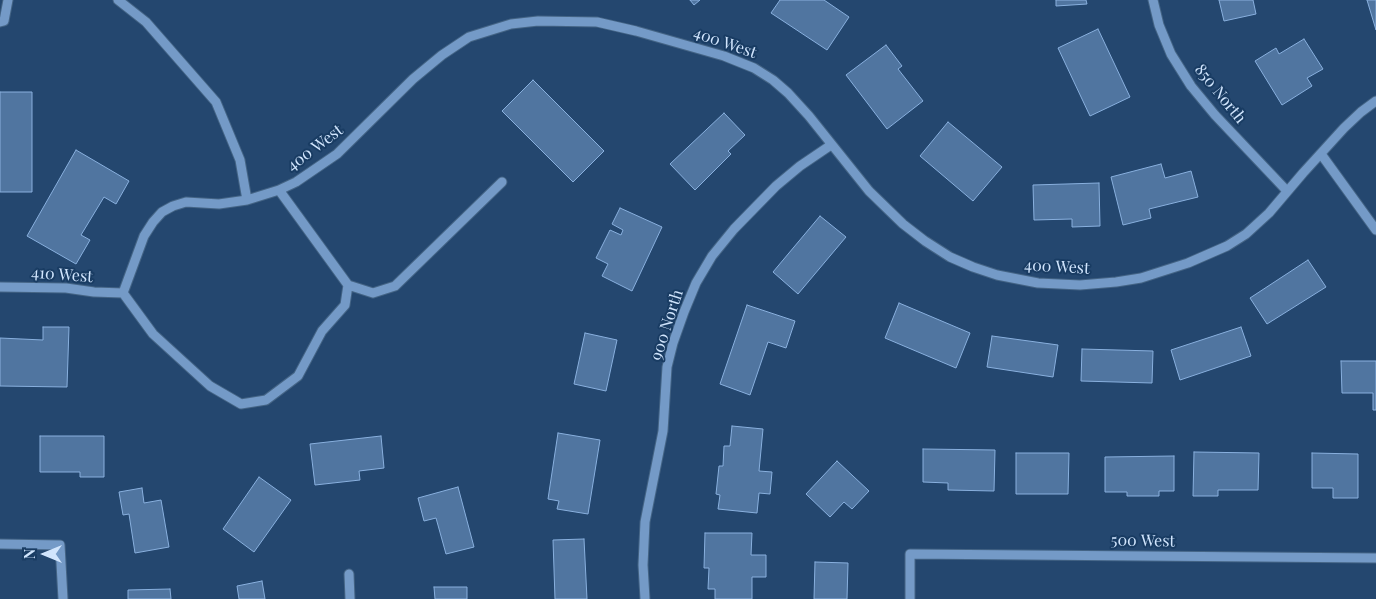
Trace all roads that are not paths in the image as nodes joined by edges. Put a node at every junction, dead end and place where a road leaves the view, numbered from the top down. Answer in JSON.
{"nodes":[{"id":1,"x":8,"y":0,"type":"edge"},
{"id":2,"x":118,"y":0,"type":"edge"},
{"id":3,"x":1153,"y":0,"type":"edge"},
{"id":4,"x":2,"y":21,"type":"edge"},
{"id":5,"x":1376,"y":101,"type":"edge"},
{"id":6,"x":831,"y":145,"type":"junction"},
{"id":7,"x":1321,"y":154,"type":"junction"},
{"id":8,"x":502,"y":182,"type":"dead end"},
{"id":9,"x":279,"y":190,"type":"junction"},
{"id":10,"x":1287,"y":191,"type":"junction"},
{"id":11,"x":247,"y":200,"type":"junction"},
{"id":12,"x":1376,"y":230,"type":"edge"},
{"id":13,"x":348,"y":285,"type":"junction"},
{"id":14,"x":0,"y":287,"type":"edge"},
{"id":15,"x":122,"y":294,"type":"junction"},
{"id":16,"x":0,"y":544,"type":"edge"},
{"id":17,"x":1376,"y":558,"type":"edge"},
{"id":18,"x":349,"y":574,"type":"dead end"},
{"id":19,"x":63,"y":599,"type":"edge"},
{"id":20,"x":350,"y":599,"type":"edge"},
{"id":21,"x":645,"y":599,"type":"edge"},
{"id":22,"x":910,"y":599,"type":"edge"}],
"edges":[{"from":1,"to":4,"type":"street"},
{"from":2,"to":11,"type":"street"},
{"from":3,"to":10,"type":"street","name":"850 North"},
{"from":5,"to":7,"type":"street","name":"400 West"},
{"from":6,"to":9,"type":"street","name":"400 West"},
{"from":6,"to":10,"type":"street","name":"400 West"},
{"from":6,"to":21,"type":"street","name":"900 North"},
{"from":7,"to":10,"type":"street","name":"400 West"},
{"from":7,"to":12,"type":"street"},
{"from":8,"to":13,"type":"street"},
{"from":9,"to":11,"type":"street","name":"400 West"},
{"from":9,"to":13,"type":"street"},
{"from":11,"to":15,"type":"street","name":"400 West"},
{"from":13,"to":15,"type":"street"},
{"from":14,"to":15,"type":"street","name":"410 West"},
{"from":16,"to":19,"type":"street"},
{"from":17,"to":22,"type":"street","name":"500 West"},
{"from":18,"to":20,"type":"street"}]}
